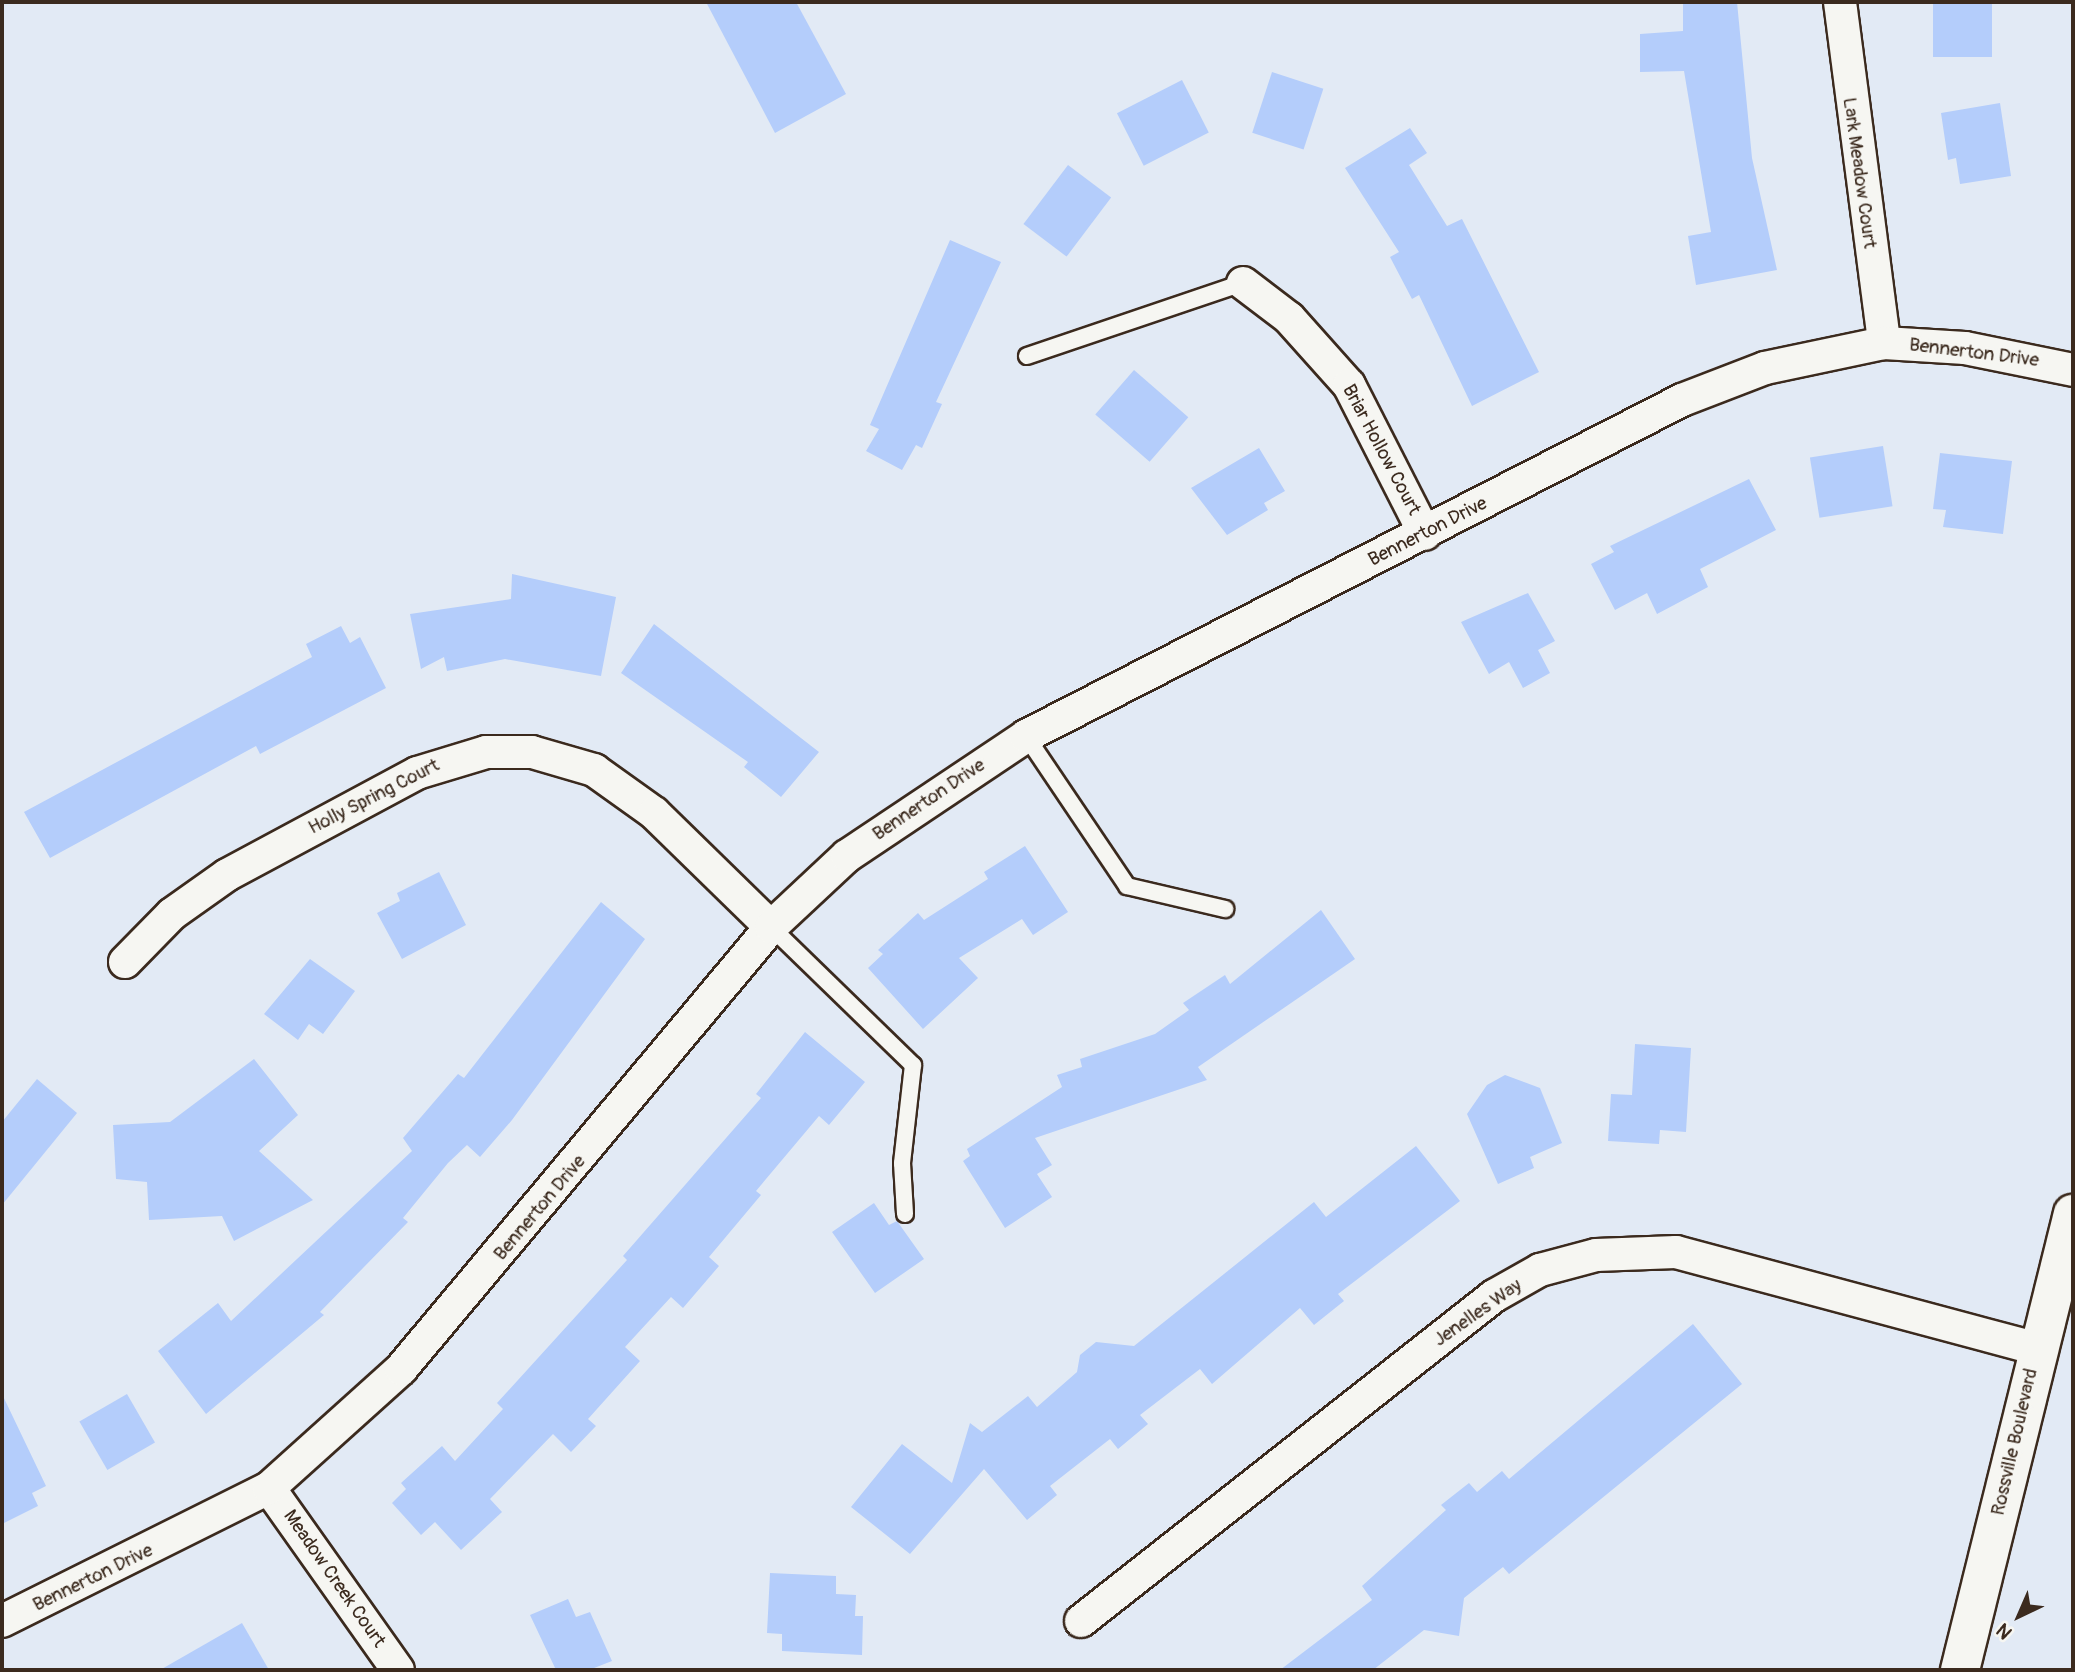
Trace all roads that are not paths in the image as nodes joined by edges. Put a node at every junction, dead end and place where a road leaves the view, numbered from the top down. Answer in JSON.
{"nodes":[{"id":1,"x":1840,"y":2,"type":"edge"},
{"id":2,"x":1243,"y":283,"type":"joint"},
{"id":3,"x":1884,"y":343,"type":"junction"},
{"id":4,"x":1027,"y":356,"type":"dead end"},
{"id":5,"x":2073,"y":370,"type":"edge"},
{"id":6,"x":1425,"y":534,"type":"junction"},
{"id":7,"x":1026,"y":736,"type":"junction"},
{"id":8,"x":1224,"y":909,"type":"dead end"},
{"id":9,"x":771,"y":926,"type":"junction"},
{"id":10,"x":125,"y":962,"type":"dead end"},
{"id":11,"x":905,"y":1214,"type":"dead end"},
{"id":12,"x":2073,"y":1214,"type":"edge"},
{"id":13,"x":2037,"y":1349,"type":"junction"},
{"id":14,"x":270,"y":1488,"type":"junction"},
{"id":15,"x":2,"y":1621,"type":"edge"},
{"id":16,"x":1081,"y":1621,"type":"dead end"},
{"id":17,"x":398,"y":1670,"type":"edge"},
{"id":18,"x":1960,"y":1670,"type":"edge"}],
"edges":[{"from":1,"to":3,"type":"street","name":"Lark Meadow Court"},
{"from":2,"to":4,"type":"lane"},
{"from":2,"to":6,"type":"street","name":"Briar Hollow Court"},
{"from":3,"to":5,"type":"street","name":"Bennerton Drive"},
{"from":3,"to":6,"type":"street","name":"Bennerton Drive"},
{"from":6,"to":7,"type":"street","name":"Bennerton Drive"},
{"from":7,"to":8,"type":"lane"},
{"from":7,"to":9,"type":"street","name":"Bennerton Drive"},
{"from":9,"to":10,"type":"street","name":"Holly Spring Court"},
{"from":9,"to":11,"type":"lane"},
{"from":9,"to":14,"type":"street","name":"Bennerton Drive"},
{"from":12,"to":13,"type":"main road","name":"Rossville Boulevard"},
{"from":13,"to":16,"type":"street","name":"Jenelles Way"},
{"from":13,"to":18,"type":"main road","name":"Rossville Boulevard"},
{"from":14,"to":15,"type":"street","name":"Bennerton Drive"},
{"from":14,"to":17,"type":"street","name":"Meadow Creek Court"}]}
